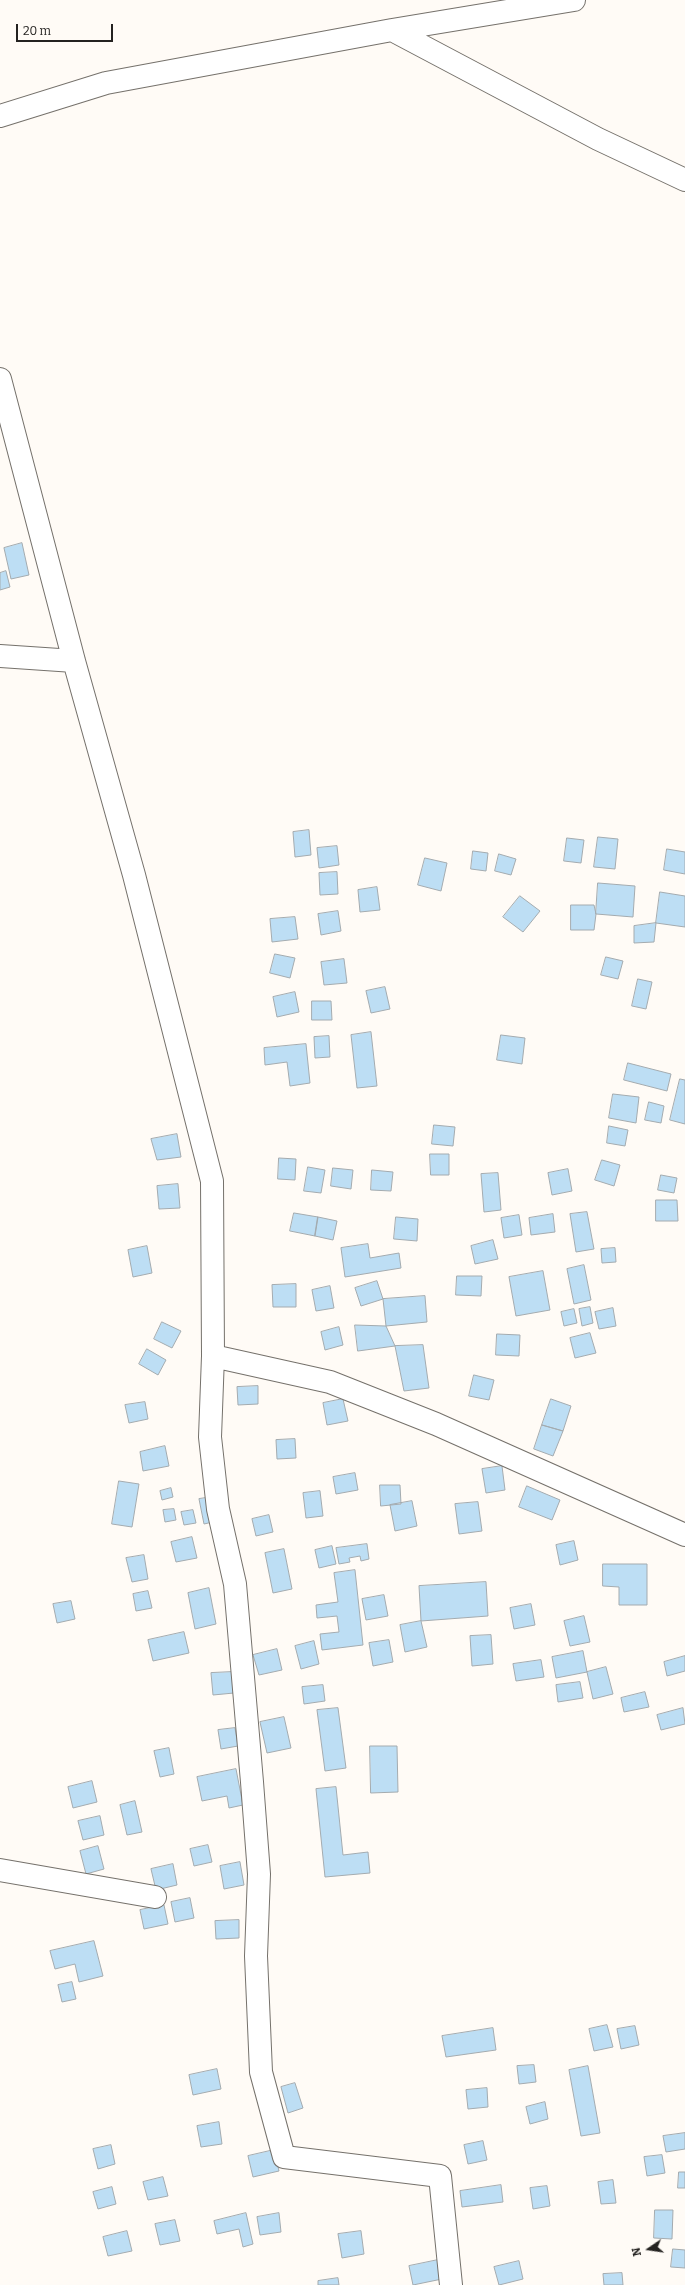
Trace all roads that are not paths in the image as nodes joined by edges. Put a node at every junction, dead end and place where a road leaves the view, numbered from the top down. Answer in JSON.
{"nodes":[{"id":1,"x":574,"y":0,"type":"edge"},
{"id":2,"x":392,"y":30,"type":"junction"},
{"id":3,"x":0,"y":116,"type":"edge"},
{"id":4,"x":685,"y":180,"type":"edge"},
{"id":5,"x":0,"y":379,"type":"edge"},
{"id":6,"x":0,"y":656,"type":"edge"},
{"id":7,"x":74,"y":661,"type":"junction"},
{"id":8,"x":213,"y":1356,"type":"junction"},
{"id":9,"x":685,"y":1535,"type":"edge"},
{"id":10,"x":0,"y":1870,"type":"edge"},
{"id":11,"x":155,"y":1898,"type":"dead end"},
{"id":12,"x":451,"y":2285,"type":"edge"}],
"edges":[{"from":1,"to":2,"type":"street"},
{"from":2,"to":3,"type":"street"},
{"from":2,"to":4,"type":"street"},
{"from":5,"to":7,"type":"street"},
{"from":6,"to":7,"type":"street"},
{"from":7,"to":8,"type":"street"},
{"from":8,"to":9,"type":"street"},
{"from":8,"to":12,"type":"street"},
{"from":10,"to":11,"type":"street"}]}
